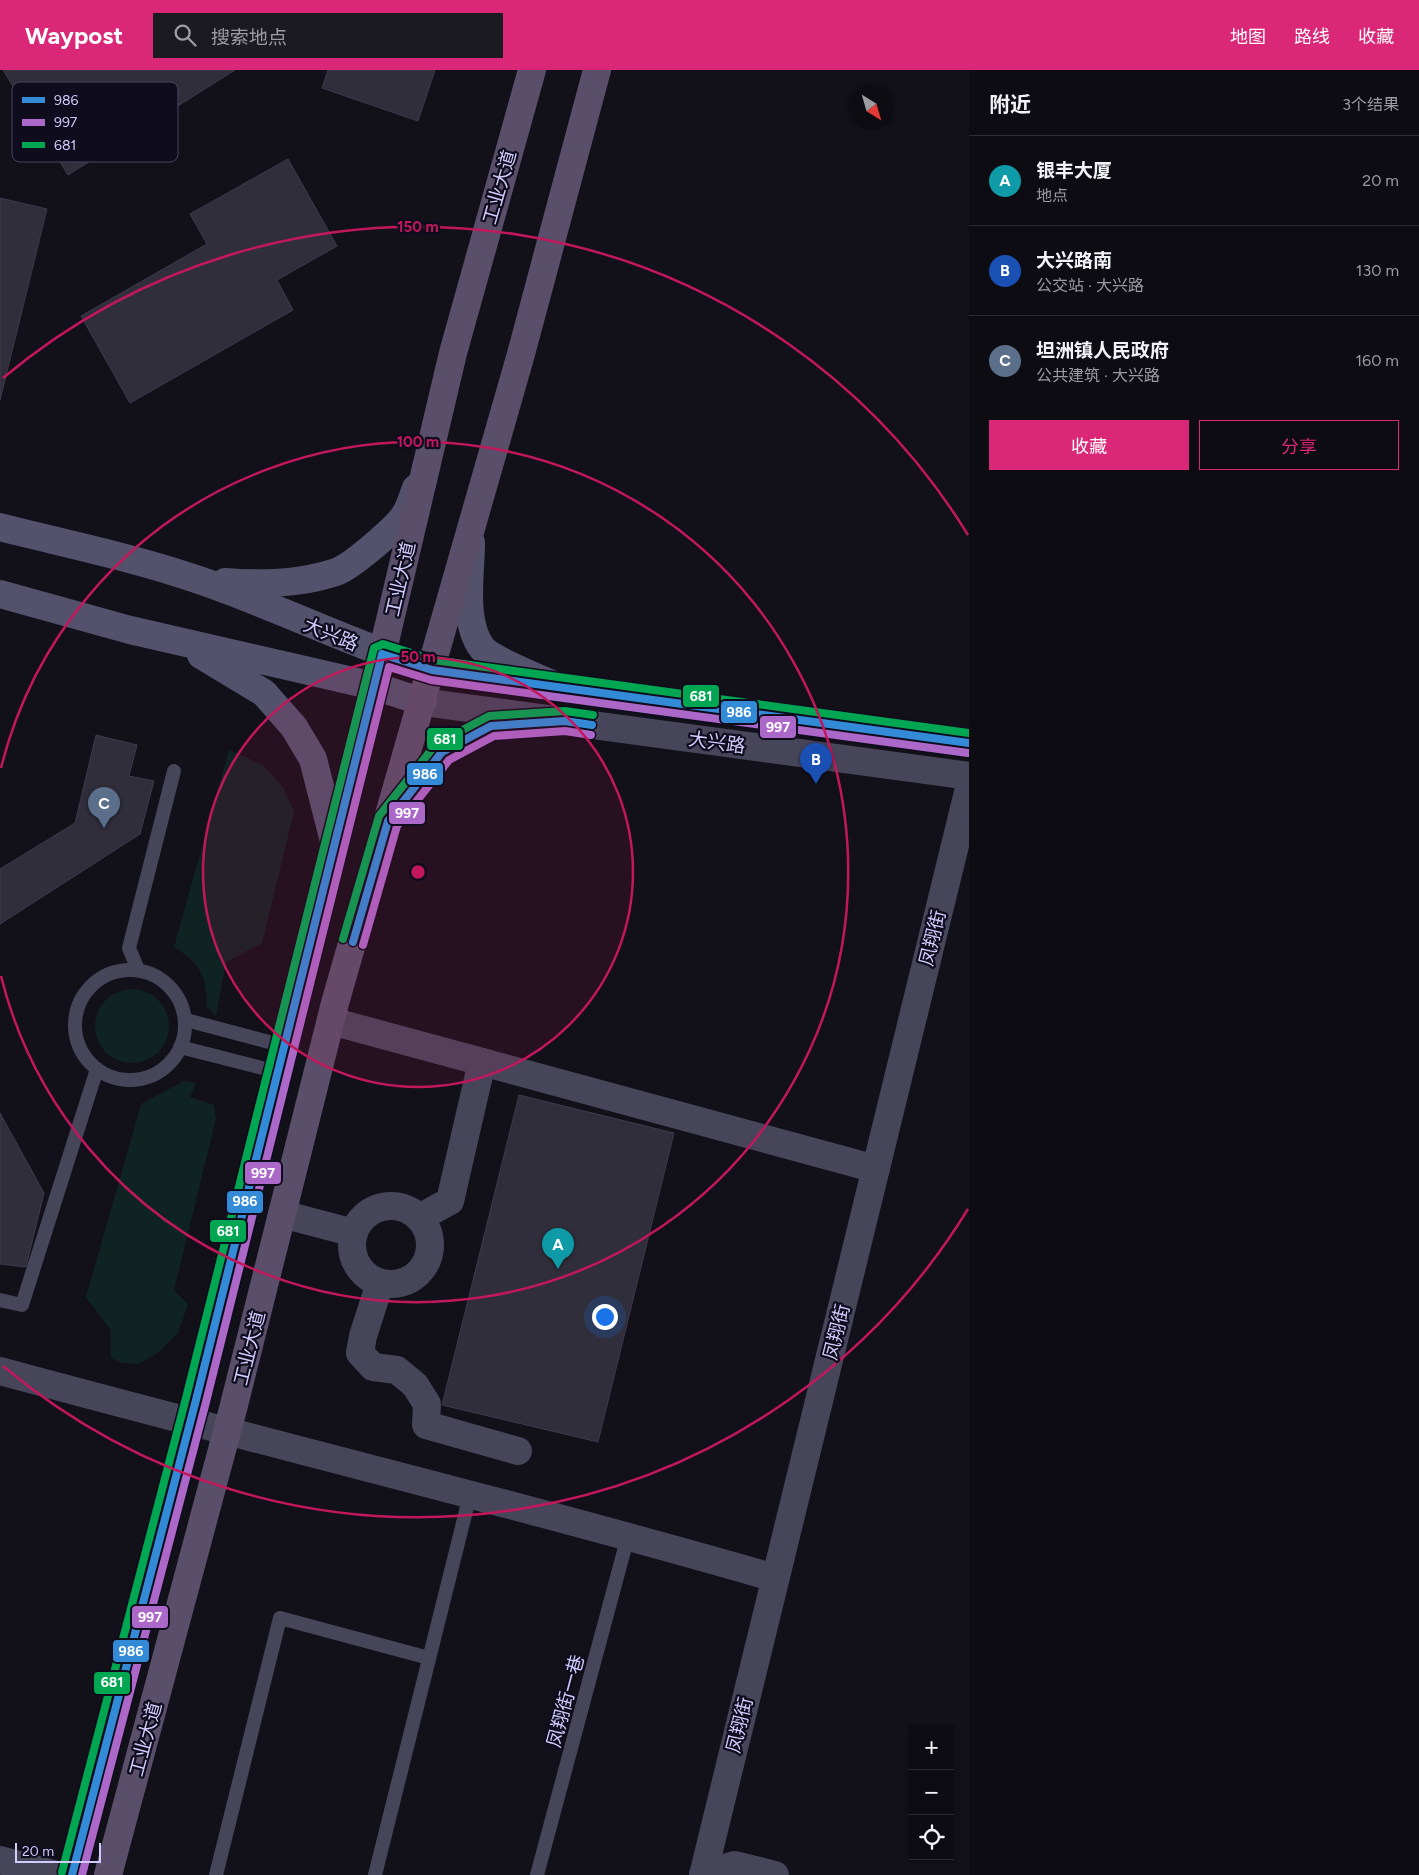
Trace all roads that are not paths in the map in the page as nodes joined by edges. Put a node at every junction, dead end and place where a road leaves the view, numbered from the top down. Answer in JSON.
{"nodes":[{"id":1,"x":532,"y":70,"type":"edge"},
{"id":2,"x":597,"y":70,"type":"edge"},
{"id":3,"x":429,"y":456,"type":"junction"},
{"id":4,"x":0,"y":527,"type":"edge"},
{"id":5,"x":472,"y":528,"type":"junction"},
{"id":6,"x":202,"y":581,"type":"junction"},
{"id":7,"x":0,"y":594,"type":"edge"},
{"id":8,"x":178,"y":642,"type":"junction"},
{"id":9,"x":382,"y":654,"type":"junction"},
{"id":10,"x":432,"y":670,"type":"junction"},
{"id":11,"x":374,"y":686,"type":"junction"},
{"id":12,"x":561,"y":688,"type":"junction"},
{"id":13,"x":423,"y":702,"type":"junction"},
{"id":14,"x":565,"y":721,"type":"junction"},
{"id":15,"x":969,"y":743,"type":"edge"},
{"id":16,"x":174,"y":771,"type":"dead end"},
{"id":17,"x":969,"y":776,"type":"edge"},
{"id":18,"x":969,"y":788,"type":"edge"},
{"id":19,"x":388,"y":821,"type":"junction"},
{"id":20,"x":335,"y":844,"type":"junction"},
{"id":21,"x":138,"y":970,"type":"junction"},
{"id":22,"x":186,"y":1020,"type":"junction"},
{"id":23,"x":331,"y":1021,"type":"junction"},
{"id":24,"x":284,"y":1046,"type":"junction"},
{"id":25,"x":180,"y":1047,"type":"junction"},
{"id":26,"x":482,"y":1062,"type":"junction"},
{"id":27,"x":97,"y":1069,"type":"junction"},
{"id":28,"x":278,"y":1072,"type":"junction"},
{"id":29,"x":876,"y":1169,"type":"junction"},
{"id":30,"x":282,"y":1214,"type":"junction"},
{"id":31,"x":419,"y":1218,"type":"junction"},
{"id":32,"x":354,"y":1233,"type":"junction"},
{"id":33,"x":380,"y":1283,"type":"junction"},
{"id":34,"x":0,"y":1300,"type":"edge"},
{"id":35,"x":0,"y":1371,"type":"edge"},
{"id":36,"x":190,"y":1423,"type":"junction"},
{"id":37,"x":227,"y":1432,"type":"junction"},
{"id":38,"x":518,"y":1451,"type":"dead end"},
{"id":39,"x":470,"y":1495,"type":"junction"},
{"id":40,"x":628,"y":1536,"type":"junction"},
{"id":41,"x":775,"y":1578,"type":"junction"},
{"id":42,"x":429,"y":1658,"type":"junction"},
{"id":43,"x":0,"y":1860,"type":"edge"},
{"id":44,"x":57,"y":1875,"type":"edge"},
{"id":45,"x":72,"y":1875,"type":"edge"},
{"id":46,"x":108,"y":1875,"type":"edge"},
{"id":47,"x":216,"y":1875,"type":"edge"},
{"id":48,"x":374,"y":1875,"type":"edge"},
{"id":49,"x":537,"y":1875,"type":"edge"},
{"id":50,"x":703,"y":1875,"type":"edge"},
{"id":51,"x":775,"y":1875,"type":"edge"}],
"edges":[{"from":1,"to":3,"type":"main road","name":"工业大道"},
{"from":2,"to":5,"type":"main road","name":"工业大道"},
{"from":3,"to":6,"type":"main road"},
{"from":3,"to":9,"type":"main road","name":"工业大道"},
{"from":4,"to":6,"type":"main road","name":"大兴路"},
{"from":5,"to":10,"type":"main road","name":"工业大道"},
{"from":5,"to":12,"type":"main road"},
{"from":6,"to":9,"type":"main road","name":"大兴路"},
{"from":7,"to":8,"type":"main road","name":"大兴路"},
{"from":8,"to":11,"type":"main road","name":"大兴路"},
{"from":8,"to":20,"type":"main road"},
{"from":9,"to":10,"type":"main road","name":"大兴路"},
{"from":9,"to":11,"type":"main road","name":"工业大道"},
{"from":10,"to":12,"type":"street","name":"大兴路"},
{"from":10,"to":13,"type":"main road","name":"工业大道"},
{"from":11,"to":13,"type":"main road","name":"大兴路"},
{"from":11,"to":20,"type":"main road","name":"工业大道"},
{"from":12,"to":15,"type":"street","name":"大兴路"},
{"from":13,"to":14,"type":"street","name":"大兴路"},
{"from":13,"to":19,"type":"main road","name":"工业大道"},
{"from":14,"to":17,"type":"street","name":"大兴路"},
{"from":14,"to":19,"type":"main road","name":"工业大道"},
{"from":16,"to":21,"type":"lane"},
{"from":18,"to":29,"type":"street","name":"凤翔街"},
{"from":19,"to":23,"type":"main road","name":"工业大道"},
{"from":20,"to":24,"type":"main road","name":"工业大道"},
{"from":21,"to":22,"type":"lane"},
{"from":21,"to":27,"type":"lane"},
{"from":22,"to":24,"type":"lane"},
{"from":22,"to":25,"type":"lane"},
{"from":23,"to":26,"type":"street"},
{"from":23,"to":30,"type":"main road","name":"工业大道"},
{"from":24,"to":28,"type":"main road","name":"工业大道"},
{"from":25,"to":27,"type":"lane"},
{"from":25,"to":28,"type":"lane"},
{"from":26,"to":29,"type":"street"},
{"from":26,"to":31,"type":"street"},
{"from":27,"to":34,"type":"lane"},
{"from":28,"to":36,"type":"main road","name":"工业大道"},
{"from":29,"to":41,"type":"street","name":"凤翔街"},
{"from":30,"to":32,"type":"street"},
{"from":30,"to":37,"type":"main road","name":"工业大道"},
{"from":31,"to":32,"type":"street"},
{"from":31,"to":33,"type":"street"},
{"from":32,"to":33,"type":"street"},
{"from":33,"to":38,"type":"street"},
{"from":35,"to":36,"type":"street"},
{"from":36,"to":37,"type":"street"},
{"from":36,"to":45,"type":"main road","name":"工业大道"},
{"from":37,"to":39,"type":"street"},
{"from":37,"to":46,"type":"main road","name":"工业大道"},
{"from":39,"to":40,"type":"street"},
{"from":39,"to":42,"type":"lane"},
{"from":40,"to":41,"type":"street"},
{"from":40,"to":49,"type":"lane","name":"凤翔街一巷"},
{"from":41,"to":50,"type":"street","name":"凤翔街"},
{"from":42,"to":47,"type":"lane"},
{"from":42,"to":48,"type":"lane"},
{"from":43,"to":44,"type":"street"},
{"from":50,"to":51,"type":"street"}]}
